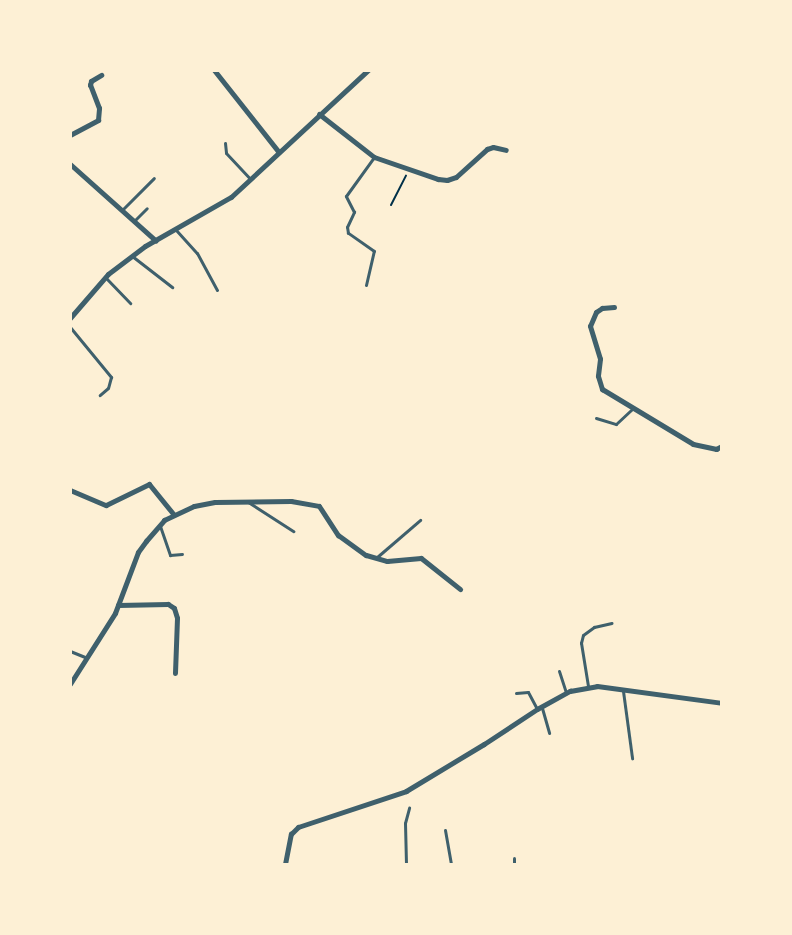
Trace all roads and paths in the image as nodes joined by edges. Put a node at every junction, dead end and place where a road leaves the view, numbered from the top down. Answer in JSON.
{"nodes":[{"id":1,"x":214,"y":70,"type":"edge"},
{"id":2,"x":368,"y":70,"type":"edge"},
{"id":3,"x":101,"y":75,"type":"dead end"},
{"id":4,"x":319,"y":114,"type":"junction"},
{"id":5,"x":70,"y":135,"type":"edge"},
{"id":6,"x":225,"y":143,"type":"dead end"},
{"id":7,"x":506,"y":150,"type":"dead end"},
{"id":8,"x":278,"y":151,"type":"junction"},
{"id":9,"x":374,"y":157,"type":"junction"},
{"id":10,"x":70,"y":164,"type":"edge"},
{"id":11,"x":409,"y":171,"type":"junction"},
{"id":12,"x":153,"y":178,"type":"dead end"},
{"id":13,"x":250,"y":179,"type":"junction"},
{"id":14,"x":391,"y":205,"type":"dead end"},
{"id":15,"x":147,"y":208,"type":"dead end"},
{"id":16,"x":122,"y":210,"type":"junction"},
{"id":17,"x":134,"y":221,"type":"junction"},
{"id":18,"x":176,"y":230,"type":"junction"},
{"id":19,"x":156,"y":241,"type":"junction"},
{"id":20,"x":132,"y":256,"type":"junction"},
{"id":21,"x":104,"y":277,"type":"junction"},
{"id":22,"x":366,"y":285,"type":"dead end"},
{"id":23,"x":172,"y":287,"type":"dead end"},
{"id":24,"x":217,"y":290,"type":"dead end"},
{"id":25,"x":130,"y":303,"type":"dead end"},
{"id":26,"x":614,"y":307,"type":"dead end"},
{"id":27,"x":70,"y":318,"type":"edge"},
{"id":28,"x":70,"y":327,"type":"edge"},
{"id":29,"x":100,"y":394,"type":"dead end"},
{"id":30,"x":632,"y":409,"type":"junction"},
{"id":31,"x":596,"y":418,"type":"dead end"},
{"id":32,"x":722,"y":446,"type":"edge"},
{"id":33,"x":70,"y":490,"type":"edge"},
{"id":34,"x":246,"y":501,"type":"junction"},
{"id":35,"x":173,"y":514,"type":"junction"},
{"id":36,"x":420,"y":520,"type":"dead end"},
{"id":37,"x":160,"y":524,"type":"junction"},
{"id":38,"x":293,"y":531,"type":"dead end"},
{"id":39,"x":182,"y":554,"type":"dead end"},
{"id":40,"x":376,"y":558,"type":"junction"},
{"id":41,"x":460,"y":589,"type":"dead end"},
{"id":42,"x":118,"y":605,"type":"junction"},
{"id":43,"x":612,"y":623,"type":"dead end"},
{"id":44,"x":70,"y":651,"type":"edge"},
{"id":45,"x":88,"y":659,"type":"junction"},
{"id":46,"x":559,"y":671,"type":"dead end"},
{"id":47,"x":175,"y":673,"type":"dead end"},
{"id":48,"x":70,"y":684,"type":"edge"},
{"id":49,"x":588,"y":686,"type":"junction"},
{"id":50,"x":623,"y":689,"type":"junction"},
{"id":51,"x":516,"y":693,"type":"dead end"},
{"id":52,"x":566,"y":693,"type":"junction"},
{"id":53,"x":722,"y":702,"type":"edge"},
{"id":54,"x":539,"y":707,"type":"junction"},
{"id":55,"x":549,"y":733,"type":"dead end"},
{"id":56,"x":632,"y":758,"type":"dead end"},
{"id":57,"x":409,"y":808,"type":"dead end"},
{"id":58,"x":445,"y":830,"type":"dead end"},
{"id":59,"x":514,"y":858,"type":"dead end"},
{"id":60,"x":285,"y":864,"type":"edge"},
{"id":61,"x":406,"y":864,"type":"edge"},
{"id":62,"x":451,"y":864,"type":"edge"},
{"id":63,"x":514,"y":864,"type":"edge"}],
"edges":[{"from":1,"to":8,"type":"street"},
{"from":2,"to":4,"type":"street"},
{"from":3,"to":5,"type":"street"},
{"from":4,"to":8,"type":"street"},
{"from":4,"to":9,"type":"street"},
{"from":6,"to":13,"type":"lane"},
{"from":7,"to":11,"type":"street"},
{"from":8,"to":13,"type":"street"},
{"from":9,"to":11,"type":"street"},
{"from":9,"to":22,"type":"lane"},
{"from":10,"to":16,"type":"street"},
{"from":11,"to":14,"type":"path"},
{"from":12,"to":16,"type":"lane"},
{"from":13,"to":18,"type":"street"},
{"from":15,"to":17,"type":"lane"},
{"from":16,"to":17,"type":"street"},
{"from":17,"to":19,"type":"street"},
{"from":18,"to":19,"type":"street"},
{"from":18,"to":24,"type":"lane"},
{"from":19,"to":20,"type":"street"},
{"from":20,"to":21,"type":"street"},
{"from":20,"to":23,"type":"lane"},
{"from":21,"to":25,"type":"lane"},
{"from":21,"to":27,"type":"street"},
{"from":26,"to":30,"type":"street"},
{"from":28,"to":29,"type":"lane"},
{"from":30,"to":31,"type":"lane"},
{"from":30,"to":32,"type":"street"},
{"from":33,"to":35,"type":"street"},
{"from":34,"to":35,"type":"street"},
{"from":34,"to":38,"type":"lane"},
{"from":34,"to":40,"type":"street"},
{"from":35,"to":37,"type":"street"},
{"from":36,"to":40,"type":"lane"},
{"from":37,"to":39,"type":"lane"},
{"from":37,"to":42,"type":"street"},
{"from":40,"to":41,"type":"street"},
{"from":42,"to":45,"type":"street"},
{"from":42,"to":47,"type":"street"},
{"from":43,"to":49,"type":"lane"},
{"from":44,"to":45,"type":"lane"},
{"from":45,"to":48,"type":"street"},
{"from":46,"to":52,"type":"lane"},
{"from":49,"to":50,"type":"street"},
{"from":49,"to":52,"type":"street"},
{"from":50,"to":53,"type":"street"},
{"from":50,"to":56,"type":"lane"},
{"from":51,"to":54,"type":"lane"},
{"from":52,"to":54,"type":"street"},
{"from":54,"to":55,"type":"lane"},
{"from":54,"to":60,"type":"street"},
{"from":57,"to":61,"type":"lane"},
{"from":58,"to":62,"type":"lane"},
{"from":59,"to":63,"type":"lane"}]}
